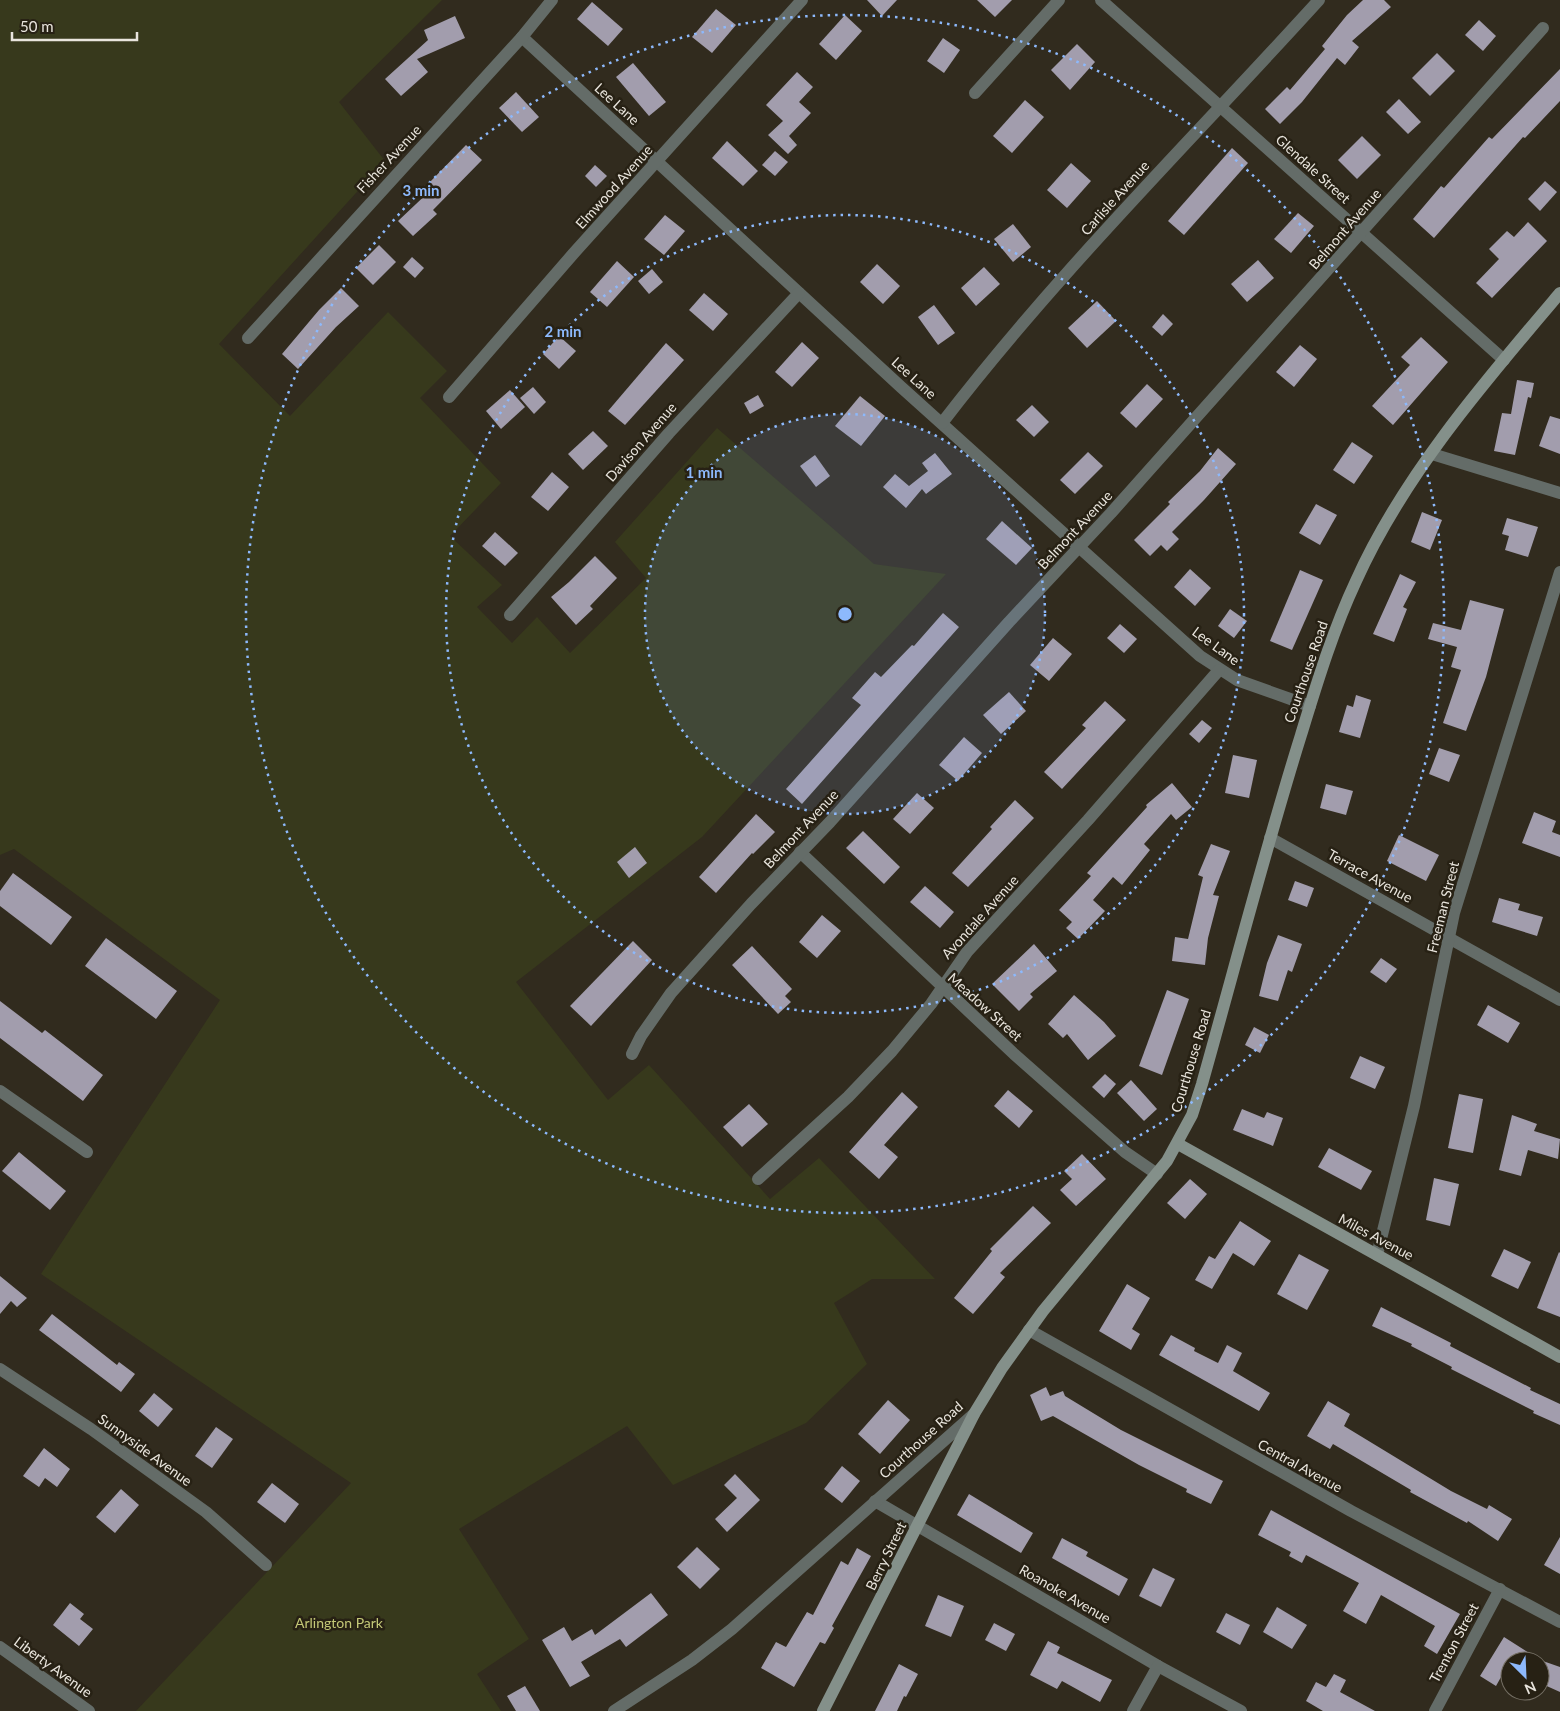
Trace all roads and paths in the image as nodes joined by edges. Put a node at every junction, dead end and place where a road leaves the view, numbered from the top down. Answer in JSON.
{"nodes":[{"id":1,"x":552,"y":0,"type":"edge"},
{"id":2,"x":802,"y":0,"type":"edge"},
{"id":3,"x":1059,"y":0,"type":"edge"},
{"id":4,"x":1100,"y":0,"type":"edge"},
{"id":5,"x":1319,"y":0,"type":"edge"},
{"id":6,"x":1543,"y":28,"type":"dead end"},
{"id":7,"x":522,"y":37,"type":"junction"},
{"id":8,"x":975,"y":93,"type":"dead end"},
{"id":9,"x":1220,"y":106,"type":"junction"},
{"id":10,"x":658,"y":161,"type":"junction"},
{"id":11,"x":1361,"y":233,"type":"junction"},
{"id":12,"x":799,"y":293,"type":"junction"},
{"id":13,"x":1560,"y":293,"type":"edge"},
{"id":14,"x":248,"y":338,"type":"dead end"},
{"id":15,"x":1504,"y":360,"type":"junction"},
{"id":16,"x":449,"y":397,"type":"dead end"},
{"id":17,"x":942,"y":423,"type":"junction"},
{"id":18,"x":1432,"y":454,"type":"junction"},
{"id":19,"x":1560,"y":493,"type":"edge"},
{"id":20,"x":1080,"y":548,"type":"junction"},
{"id":21,"x":1560,"y":572,"type":"edge"},
{"id":22,"x":510,"y":615,"type":"dead end"},
{"id":23,"x":1219,"y":670,"type":"junction"},
{"id":24,"x":1310,"y":706,"type":"junction"},
{"id":25,"x":1270,"y":838,"type":"junction"},
{"id":26,"x":800,"y":852,"type":"junction"},
{"id":27,"x":1449,"y":937,"type":"junction"},
{"id":28,"x":941,"y":988,"type":"junction"},
{"id":29,"x":1560,"y":1000,"type":"edge"},
{"id":30,"x":632,"y":1054,"type":"dead end"},
{"id":31,"x":0,"y":1091,"type":"edge"},
{"id":32,"x":1178,"y":1144,"type":"junction"},
{"id":33,"x":87,"y":1152,"type":"dead end"},
{"id":34,"x":1157,"y":1174,"type":"junction"},
{"id":35,"x":758,"y":1179,"type":"dead end"},
{"id":36,"x":1377,"y":1255,"type":"junction"},
{"id":37,"x":1029,"y":1330,"type":"junction"},
{"id":38,"x":1560,"y":1357,"type":"edge"},
{"id":39,"x":0,"y":1368,"type":"edge"},
{"id":40,"x":974,"y":1414,"type":"junction"},
{"id":41,"x":876,"y":1501,"type":"junction"},
{"id":42,"x":918,"y":1525,"type":"junction"},
{"id":43,"x":266,"y":1565,"type":"dead end"},
{"id":44,"x":1500,"y":1589,"type":"junction"},
{"id":45,"x":1560,"y":1622,"type":"edge"},
{"id":46,"x":0,"y":1646,"type":"edge"},
{"id":47,"x":1158,"y":1666,"type":"junction"},
{"id":48,"x":89,"y":1711,"type":"edge"},
{"id":49,"x":614,"y":1711,"type":"edge"},
{"id":50,"x":823,"y":1711,"type":"edge"},
{"id":51,"x":1133,"y":1711,"type":"edge"},
{"id":52,"x":1241,"y":1711,"type":"edge"},
{"id":53,"x":1434,"y":1711,"type":"edge"}],
"edges":[{"from":1,"to":7,"type":"street","name":"Fisher Avenue"},
{"from":2,"to":10,"type":"street","name":"Elmwood Avenue"},
{"from":3,"to":8,"type":"street"},
{"from":4,"to":9,"type":"street","name":"Glendale Street"},
{"from":5,"to":9,"type":"street","name":"Carlisle Avenue"},
{"from":6,"to":11,"type":"street","name":"Belmont Avenue"},
{"from":7,"to":10,"type":"street","name":"Lee Lane"},
{"from":7,"to":14,"type":"street","name":"Fisher Avenue"},
{"from":9,"to":11,"type":"street","name":"Glendale Street"},
{"from":9,"to":17,"type":"street","name":"Carlisle Avenue"},
{"from":10,"to":12,"type":"street","name":"Lee Lane"},
{"from":10,"to":16,"type":"street","name":"Elmwood Avenue"},
{"from":11,"to":15,"type":"street","name":"Glendale Street"},
{"from":11,"to":20,"type":"street","name":"Belmont Avenue"},
{"from":12,"to":17,"type":"street","name":"Lee Lane"},
{"from":12,"to":22,"type":"street","name":"Davison Avenue"},
{"from":13,"to":15,"type":"street","name":"Courthouse Road"},
{"from":15,"to":18,"type":"street","name":"Courthouse Road"},
{"from":17,"to":20,"type":"street","name":"Lee Lane"},
{"from":18,"to":19,"type":"street"},
{"from":18,"to":24,"type":"street","name":"Courthouse Road"},
{"from":20,"to":23,"type":"street","name":"Lee Lane"},
{"from":20,"to":26,"type":"street","name":"Belmont Avenue"},
{"from":21,"to":27,"type":"street","name":"Freeman Street"},
{"from":23,"to":24,"type":"street","name":"Lee Lane"},
{"from":23,"to":28,"type":"street","name":"Avondale Avenue"},
{"from":24,"to":25,"type":"street","name":"Courthouse Road"},
{"from":25,"to":27,"type":"street","name":"Terrace Avenue"},
{"from":25,"to":32,"type":"street","name":"Courthouse Road"},
{"from":26,"to":28,"type":"street","name":"Meadow Street"},
{"from":26,"to":30,"type":"street","name":"Belmont Avenue"},
{"from":27,"to":29,"type":"street","name":"Terrace Avenue"},
{"from":27,"to":36,"type":"street","name":"Freeman Street"},
{"from":28,"to":34,"type":"street","name":"Meadow Street"},
{"from":28,"to":35,"type":"street","name":"Avondale Avenue"},
{"from":31,"to":33,"type":"street"},
{"from":32,"to":34,"type":"street","name":"Courthouse Road"},
{"from":32,"to":36,"type":"street","name":"Miles Avenue"},
{"from":34,"to":37,"type":"street","name":"Courthouse Road"},
{"from":36,"to":38,"type":"street","name":"Miles Avenue"},
{"from":37,"to":40,"type":"street","name":"Courthouse Road"},
{"from":37,"to":44,"type":"street","name":"Central Avenue"},
{"from":39,"to":43,"type":"street","name":"Sunnyside Avenue"},
{"from":40,"to":41,"type":"street","name":"Courthouse Road"},
{"from":40,"to":42,"type":"street","name":"Berry Street"},
{"from":41,"to":42,"type":"street","name":"Roanoke Avenue"},
{"from":41,"to":49,"type":"street","name":"Courthouse Road"},
{"from":42,"to":47,"type":"street","name":"Roanoke Avenue"},
{"from":42,"to":50,"type":"street","name":"Berry Street"},
{"from":44,"to":45,"type":"street","name":"Central Avenue"},
{"from":44,"to":53,"type":"street","name":"Trenton Street"},
{"from":46,"to":48,"type":"street","name":"Liberty Avenue"},
{"from":47,"to":51,"type":"street"},
{"from":47,"to":52,"type":"street","name":"Roanoke Avenue"}]}
